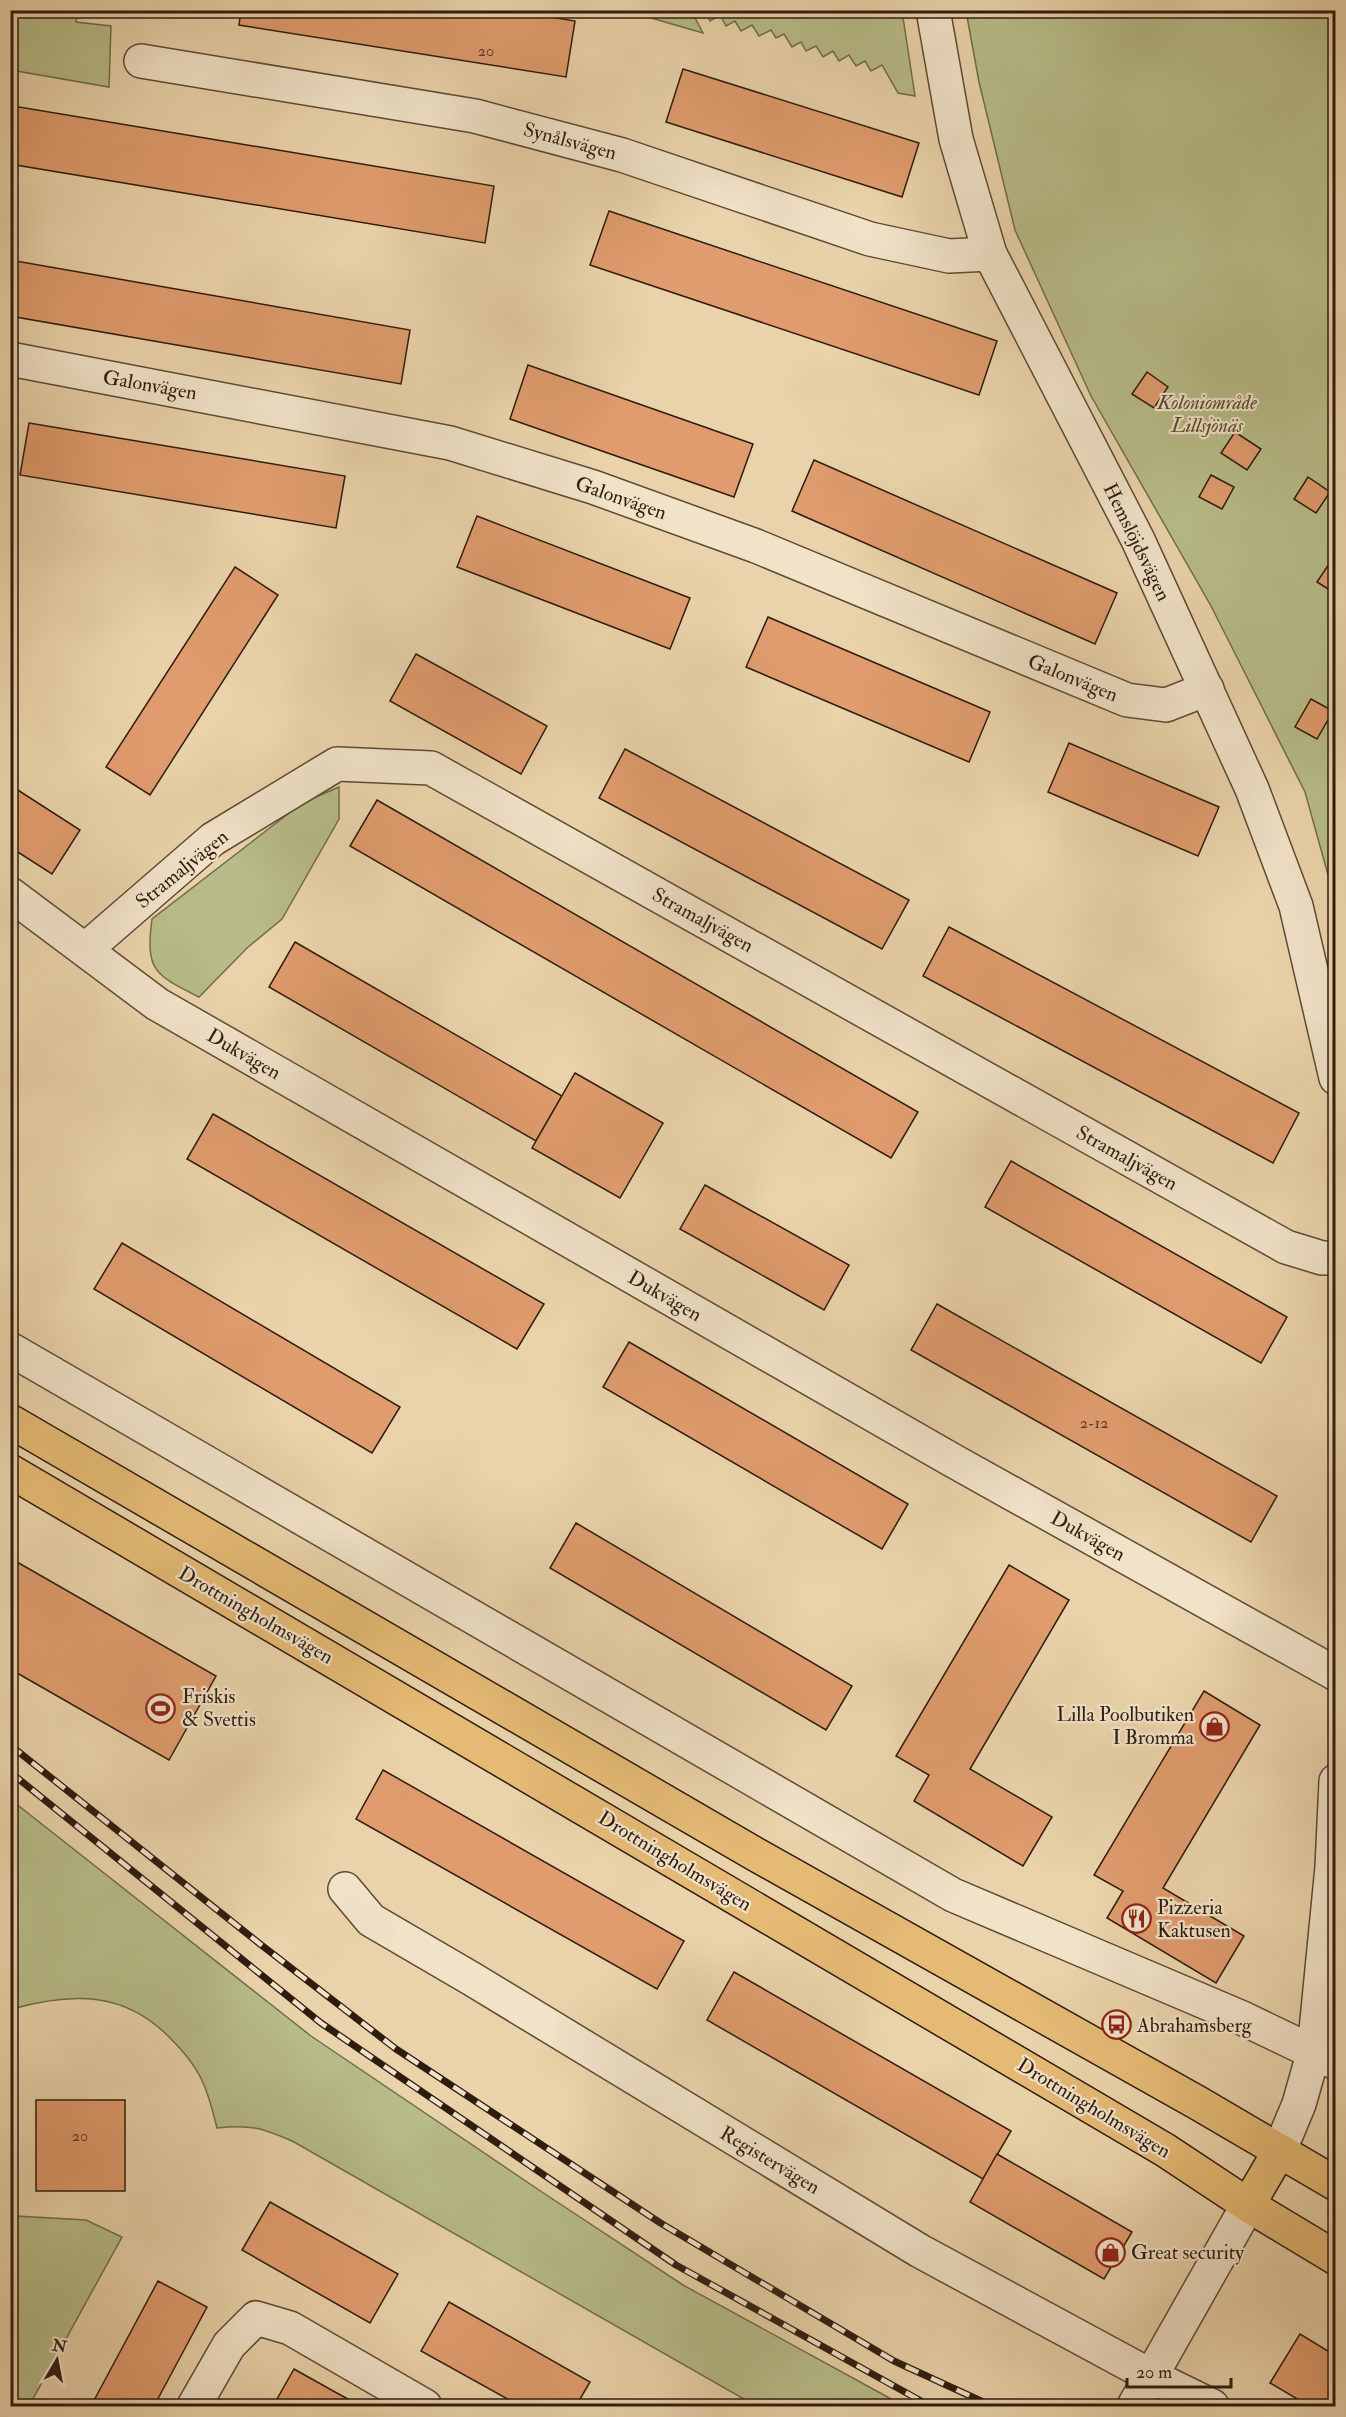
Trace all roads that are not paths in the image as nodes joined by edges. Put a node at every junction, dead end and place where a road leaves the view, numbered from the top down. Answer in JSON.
{"nodes":[{"id":1,"x":933,"y":10,"type":"edge"},
{"id":2,"x":141,"y":61,"type":"dead end"},
{"id":3,"x":990,"y":254,"type":"junction"},
{"id":4,"x":10,"y":359,"type":"edge"},
{"id":5,"x":1207,"y":689,"type":"junction"},
{"id":6,"x":10,"y":894,"type":"edge"},
{"id":7,"x":86,"y":949,"type":"junction"},
{"id":8,"x":1335,"y":1078,"type":"edge"},
{"id":9,"x":1335,"y":1258,"type":"edge"},
{"id":10,"x":10,"y":1349,"type":"edge"},
{"id":11,"x":10,"y":1421,"type":"edge"},
{"id":12,"x":10,"y":1471,"type":"edge"},
{"id":13,"x":1335,"y":1674,"type":"edge"},
{"id":14,"x":1335,"y":1781,"type":"edge"},
{"id":15,"x":345,"y":1889,"type":"dead end"},
{"id":16,"x":1325,"y":2057,"type":"edge"},
{"id":17,"x":1279,"y":2152,"type":"junction"},
{"id":18,"x":1335,"y":2184,"type":"edge"},
{"id":19,"x":1248,"y":2205,"type":"junction"},
{"id":20,"x":1335,"y":2258,"type":"edge"},
{"id":21,"x":1151,"y":2376,"type":"junction"},
{"id":22,"x":204,"y":2403,"type":"edge"},
{"id":23,"x":425,"y":2406,"type":"edge"},
{"id":24,"x":1134,"y":2406,"type":"edge"},
{"id":25,"x":1212,"y":2406,"type":"edge"}],
"edges":[{"from":1,"to":3,"type":"street","name":"Hemslöjdsvägen"},
{"from":2,"to":3,"type":"street","name":"Synålsvägen"},
{"from":3,"to":5,"type":"street","name":"Hemslöjdsvägen"},
{"from":4,"to":5,"type":"street","name":"Galonvägen"},
{"from":5,"to":8,"type":"street","name":"Hemslöjdsvägen"},
{"from":6,"to":7,"type":"street","name":"Dukvägen"},
{"from":7,"to":9,"type":"street","name":"Stramaljvägen"},
{"from":7,"to":13,"type":"street","name":"Dukvägen"},
{"from":10,"to":16,"type":"street"},
{"from":11,"to":17,"type":"main road"},
{"from":12,"to":19,"type":"main road","name":"Drottningholmsvägen"},
{"from":14,"to":16,"type":"street"},
{"from":15,"to":21,"type":"street","name":"Registervägen"},
{"from":16,"to":17,"type":"street"},
{"from":17,"to":18,"type":"main road"},
{"from":17,"to":19,"type":"main road"},
{"from":19,"to":20,"type":"main road","name":"Drottningholmsvägen"},
{"from":19,"to":21,"type":"street"},
{"from":21,"to":24,"type":"street"},
{"from":21,"to":25,"type":"street","name":"Registervägen"},
{"from":22,"to":23,"type":"street"}]}
